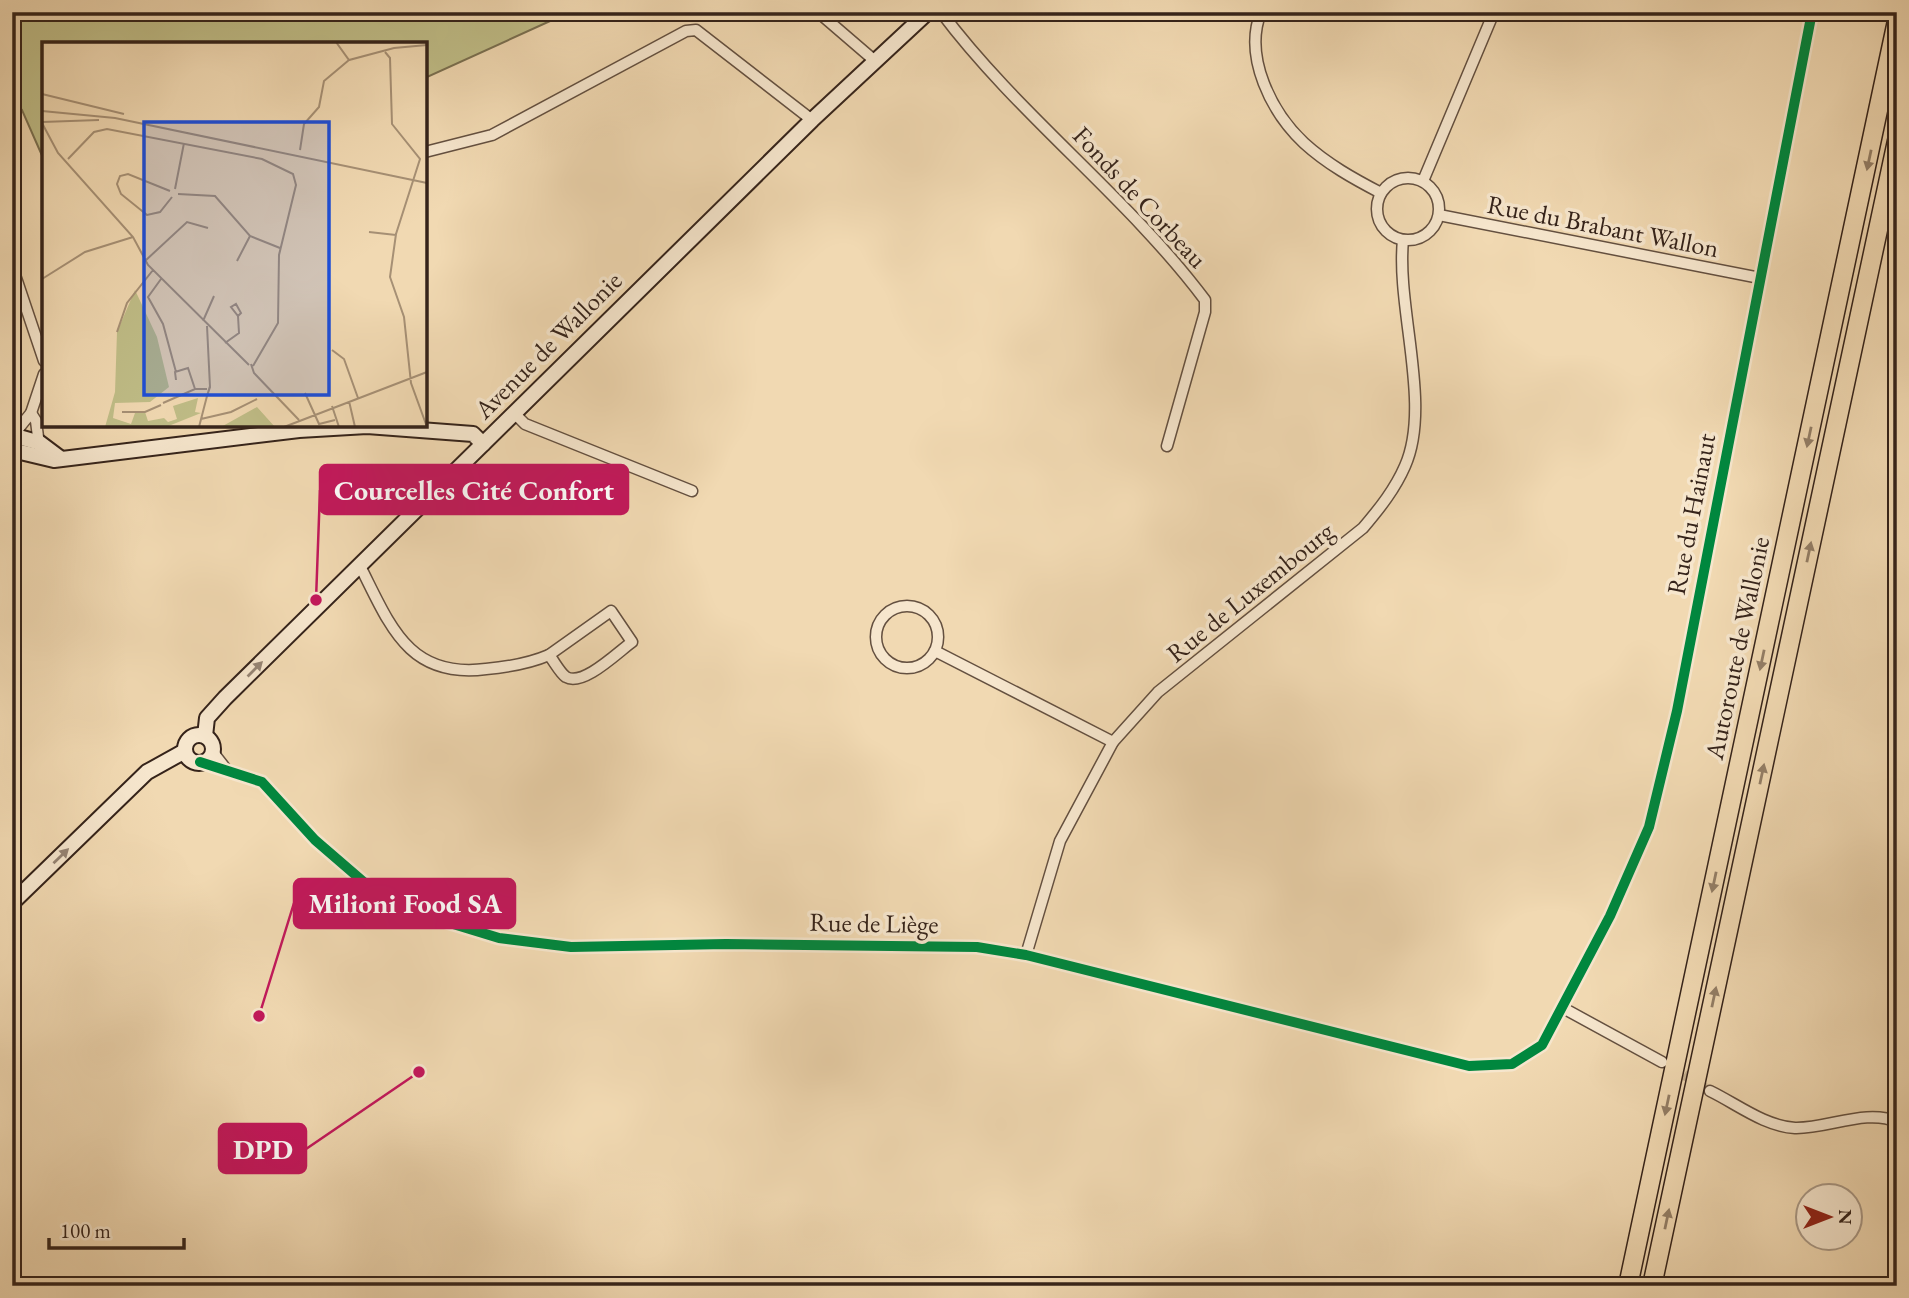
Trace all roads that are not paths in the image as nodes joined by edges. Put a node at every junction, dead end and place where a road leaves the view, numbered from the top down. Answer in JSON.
{"nodes":[{"id":1,"x":818,"y":12,"type":"edge"},
{"id":2,"x":928,"y":12,"type":"edge"},
{"id":3,"x":940,"y":12,"type":"edge"},
{"id":4,"x":1261,"y":12,"type":"edge"},
{"id":5,"x":1494,"y":12,"type":"edge"},
{"id":6,"x":1812,"y":12,"type":"edge"},
{"id":7,"x":1897,"y":21,"type":"edge"},
{"id":8,"x":875,"y":61,"type":"junction"},
{"id":9,"x":812,"y":120,"type":"junction"},
{"id":10,"x":1897,"y":141,"type":"edge"},
{"id":11,"x":427,"y":151,"type":"edge"},
{"id":12,"x":1423,"y":181,"type":"junction"},
{"id":13,"x":1381,"y":193,"type":"junction"},
{"id":14,"x":1439,"y":215,"type":"junction"},
{"id":15,"x":1403,"y":240,"type":"junction"},
{"id":16,"x":12,"y":266,"type":"edge"},
{"id":17,"x":1760,"y":278,"type":"junction"},
{"id":18,"x":42,"y":354,"type":"edge"},
{"id":19,"x":42,"y":380,"type":"edge"},
{"id":20,"x":31,"y":413,"type":"junction"},
{"id":21,"x":514,"y":414,"type":"junction"},
{"id":22,"x":350,"y":427,"type":"edge"},
{"id":23,"x":379,"y":427,"type":"edge"},
{"id":24,"x":13,"y":434,"type":"edge"},
{"id":25,"x":40,"y":443,"type":"junction"},
{"id":26,"x":483,"y":444,"type":"junction"},
{"id":27,"x":1167,"y":446,"type":"dead end"},
{"id":28,"x":20,"y":452,"type":"edge"},
{"id":29,"x":61,"y":459,"type":"junction"},
{"id":30,"x":692,"y":491,"type":"dead end"},
{"id":31,"x":360,"y":566,"type":"junction"},
{"id":32,"x":935,"y":651,"type":"junction"},
{"id":33,"x":549,"y":655,"type":"junction"},
{"id":34,"x":205,"y":736,"type":"junction"},
{"id":35,"x":1113,"y":742,"type":"junction"},
{"id":36,"x":185,"y":751,"type":"junction"},
{"id":37,"x":212,"y":751,"type":"junction"},
{"id":38,"x":200,"y":762,"type":"junction"},
{"id":39,"x":226,"y":769,"type":"junction"},
{"id":40,"x":12,"y":904,"type":"edge"},
{"id":41,"x":1026,"y":955,"type":"junction"},
{"id":42,"x":1563,"y":1008,"type":"junction"},
{"id":43,"x":1662,"y":1062,"type":"tunnel mouth"},
{"id":44,"x":1710,"y":1091,"type":"tunnel mouth"},
{"id":45,"x":1897,"y":1122,"type":"edge"},
{"id":46,"x":1628,"y":1286,"type":"edge"},
{"id":47,"x":1652,"y":1286,"type":"edge"}],
"edges":[{"from":1,"to":8,"type":"street"},
{"from":2,"to":8,"type":"street","name":"Avenue de Wallonie"},
{"from":3,"to":27,"type":"street","name":"Fonds de Corbeau"},
{"from":4,"to":13,"type":"street"},
{"from":5,"to":12,"type":"street"},
{"from":6,"to":17,"type":"street","name":"Rue du Hainaut"},
{"from":7,"to":46,"type":"highway","name":"Autoroute de Wallonie","one_way":true},
{"from":8,"to":9,"type":"street","name":"Avenue de Wallonie"},
{"from":9,"to":11,"type":"street"},
{"from":9,"to":21,"type":"street","name":"Avenue de Wallonie"},
{"from":47,"to":10,"type":"highway","name":"Autoroute de Wallonie","one_way":true},
{"from":12,"to":13,"type":"street"},
{"from":12,"to":14,"type":"street"},
{"from":13,"to":15,"type":"street"},
{"from":14,"to":15,"type":"street"},
{"from":14,"to":17,"type":"street","name":"Rue du Brabant Wallon"},
{"from":15,"to":35,"type":"street","name":"Rue de Luxembourg"},
{"from":16,"to":18,"type":"street"},
{"from":17,"to":42,"type":"street","name":"Rue du Hainaut"},
{"from":19,"to":20,"type":"street"},
{"from":20,"to":24,"type":"street"},
{"from":20,"to":25,"type":"street"},
{"from":21,"to":26,"type":"street","name":"Avenue de Wallonie"},
{"from":21,"to":30,"type":"street"},
{"from":22,"to":29,"type":"street"},
{"from":23,"to":26,"type":"street"},
{"from":24,"to":25,"type":"street"},
{"from":24,"to":28,"type":"street"},
{"from":25,"to":28,"type":"street"},
{"from":25,"to":29,"type":"street"},
{"from":26,"to":31,"type":"street","name":"Avenue de Wallonie"},
{"from":28,"to":29,"type":"street"},
{"from":31,"to":33,"type":"street"},
{"from":34,"to":31,"type":"street","name":"Avenue de Wallonie","one_way":true},
{"from":32,"to":32,"type":"street"},
{"from":32,"to":35,"type":"street"},
{"from":33,"to":33,"type":"street"},
{"from":34,"to":36,"type":"street"},
{"from":34,"to":37,"type":"street"},
{"from":35,"to":41,"type":"street","name":"Rue de Luxembourg"},
{"from":36,"to":38,"type":"street"},
{"from":40,"to":36,"type":"street","one_way":true},
{"from":37,"to":38,"type":"street"},
{"from":37,"to":39,"type":"street"},
{"from":38,"to":39,"type":"street","name":"Rue de Liège"},
{"from":39,"to":41,"type":"street","name":"Rue de Liège"},
{"from":41,"to":42,"type":"street","name":"Rue de Liège"},
{"from":42,"to":43,"type":"street"},
{"from":44,"to":45,"type":"street"}]}
